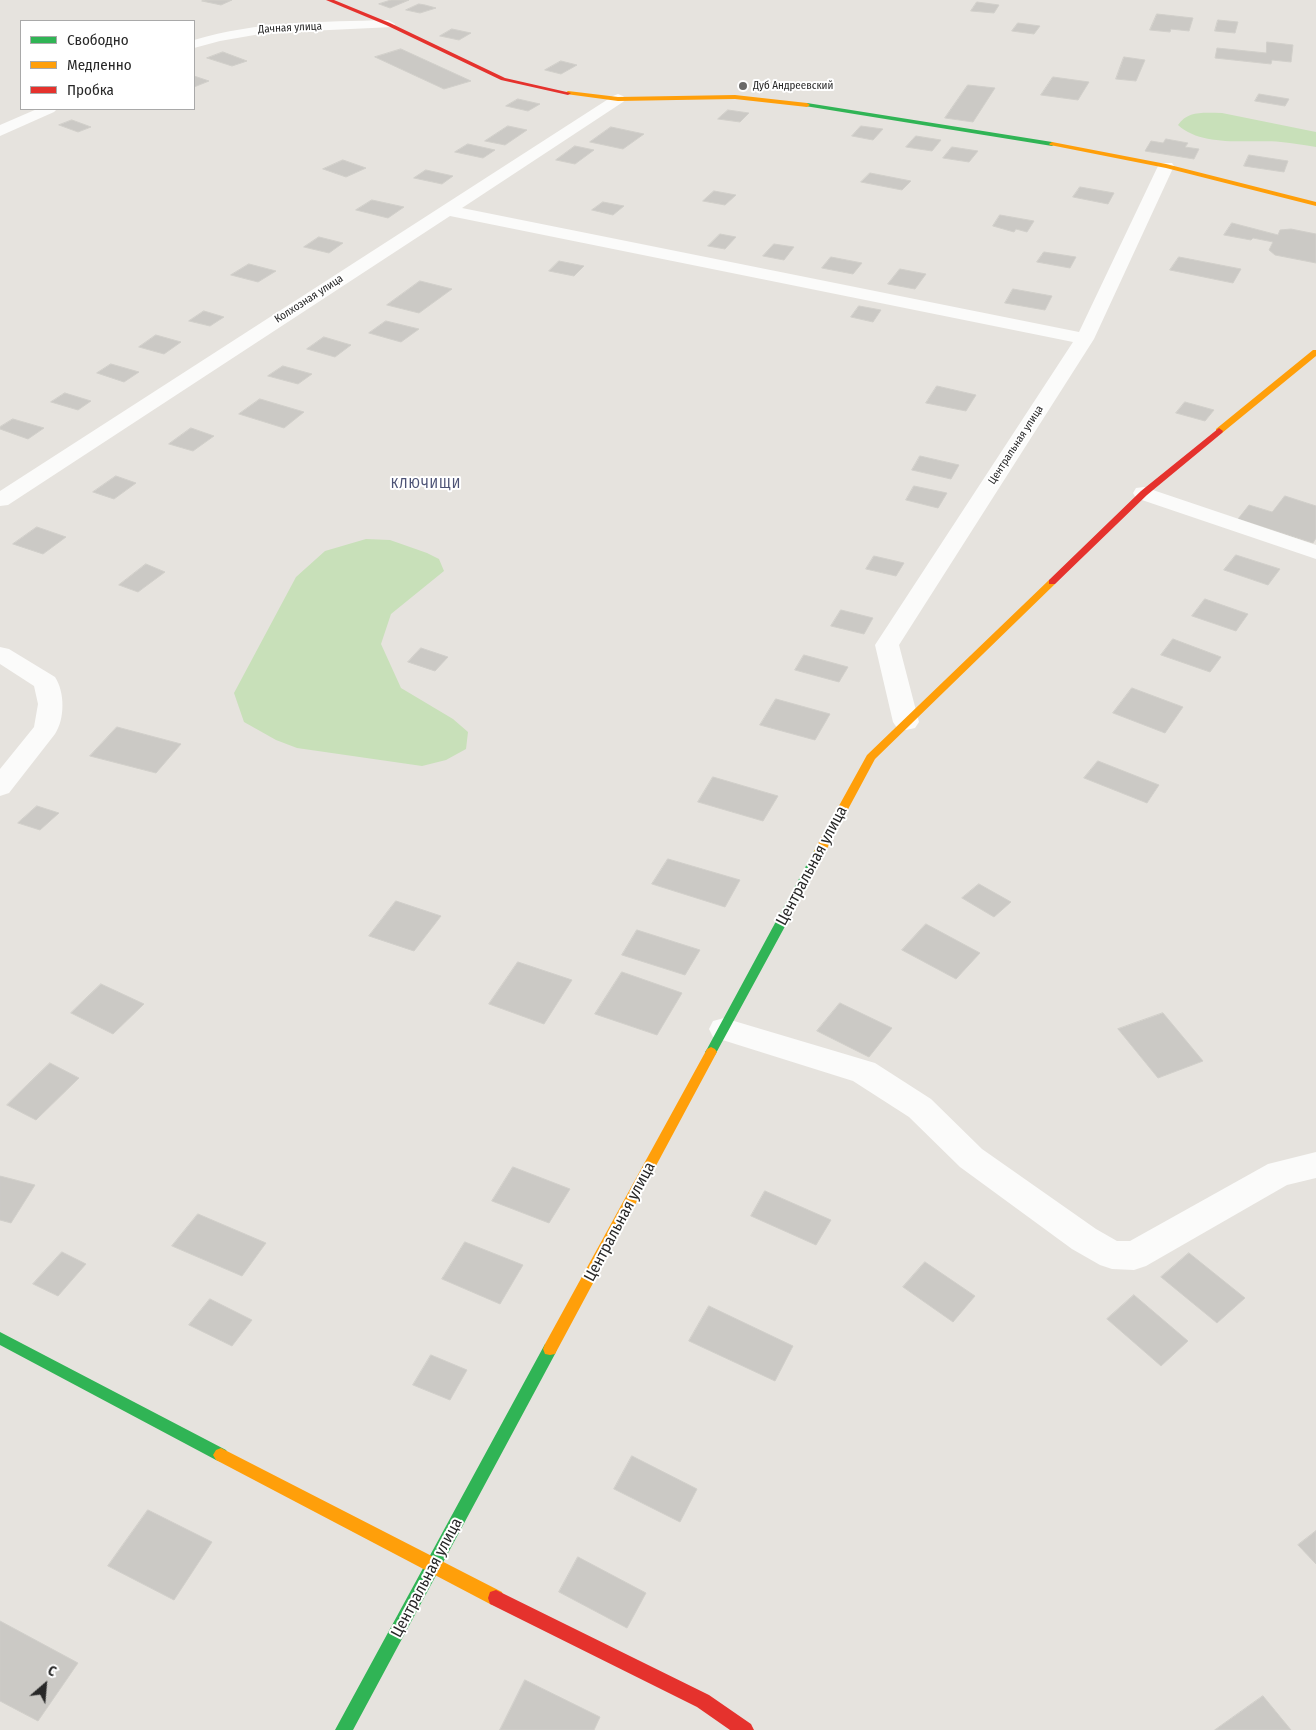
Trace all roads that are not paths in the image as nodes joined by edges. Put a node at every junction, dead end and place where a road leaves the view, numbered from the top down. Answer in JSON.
{"nodes":[{"id":1,"x":328,"y":0,"type":"edge"},
{"id":2,"x":388,"y":24,"type":"junction"},
{"id":3,"x":195,"y":44,"type":"edge"},
{"id":4,"x":618,"y":99,"type":"junction"},
{"id":5,"x":47,"y":110,"type":"edge"},
{"id":6,"x":0,"y":131,"type":"edge"},
{"id":7,"x":1166,"y":166,"type":"junction"},
{"id":8,"x":1316,"y":204,"type":"edge"},
{"id":9,"x":447,"y":210,"type":"junction"},
{"id":10,"x":1085,"y":339,"type":"junction"},
{"id":11,"x":1316,"y":352,"type":"edge"},
{"id":12,"x":1144,"y":493,"type":"junction"},
{"id":13,"x":0,"y":500,"type":"edge"},
{"id":14,"x":1316,"y":552,"type":"edge"},
{"id":15,"x":0,"y":654,"type":"edge"},
{"id":16,"x":906,"y":722,"type":"junction"},
{"id":17,"x":0,"y":787,"type":"edge"},
{"id":18,"x":724,"y":1029,"type":"junction"},
{"id":19,"x":1316,"y":1164,"type":"edge"},
{"id":20,"x":0,"y":1338,"type":"edge"},
{"id":21,"x":433,"y":1567,"type":"junction"},
{"id":22,"x":344,"y":1730,"type":"edge"},
{"id":23,"x":745,"y":1730,"type":"edge"}],
"edges":[{"from":1,"to":2,"type":"street"},
{"from":2,"to":3,"type":"street","name":"Дачная улица"},
{"from":2,"to":4,"type":"street"},
{"from":4,"to":7,"type":"street"},
{"from":4,"to":9,"type":"street","name":"Колхозная улица"},
{"from":5,"to":6,"type":"street"},
{"from":7,"to":8,"type":"street"},
{"from":7,"to":10,"type":"street","name":"Центральная улица"},
{"from":9,"to":10,"type":"street"},
{"from":9,"to":13,"type":"street","name":"Колхозная улица"},
{"from":10,"to":16,"type":"street","name":"Центральная улица"},
{"from":11,"to":12,"type":"street","name":"Центральная улица"},
{"from":12,"to":14,"type":"street"},
{"from":12,"to":16,"type":"street","name":"Центральная улица"},
{"from":15,"to":17,"type":"street"},
{"from":16,"to":18,"type":"street","name":"Центральная улица"},
{"from":18,"to":19,"type":"street"},
{"from":18,"to":21,"type":"street","name":"Центральная улица"},
{"from":20,"to":21,"type":"street"},
{"from":21,"to":22,"type":"street","name":"Центральная улица"},
{"from":21,"to":23,"type":"street"}]}
